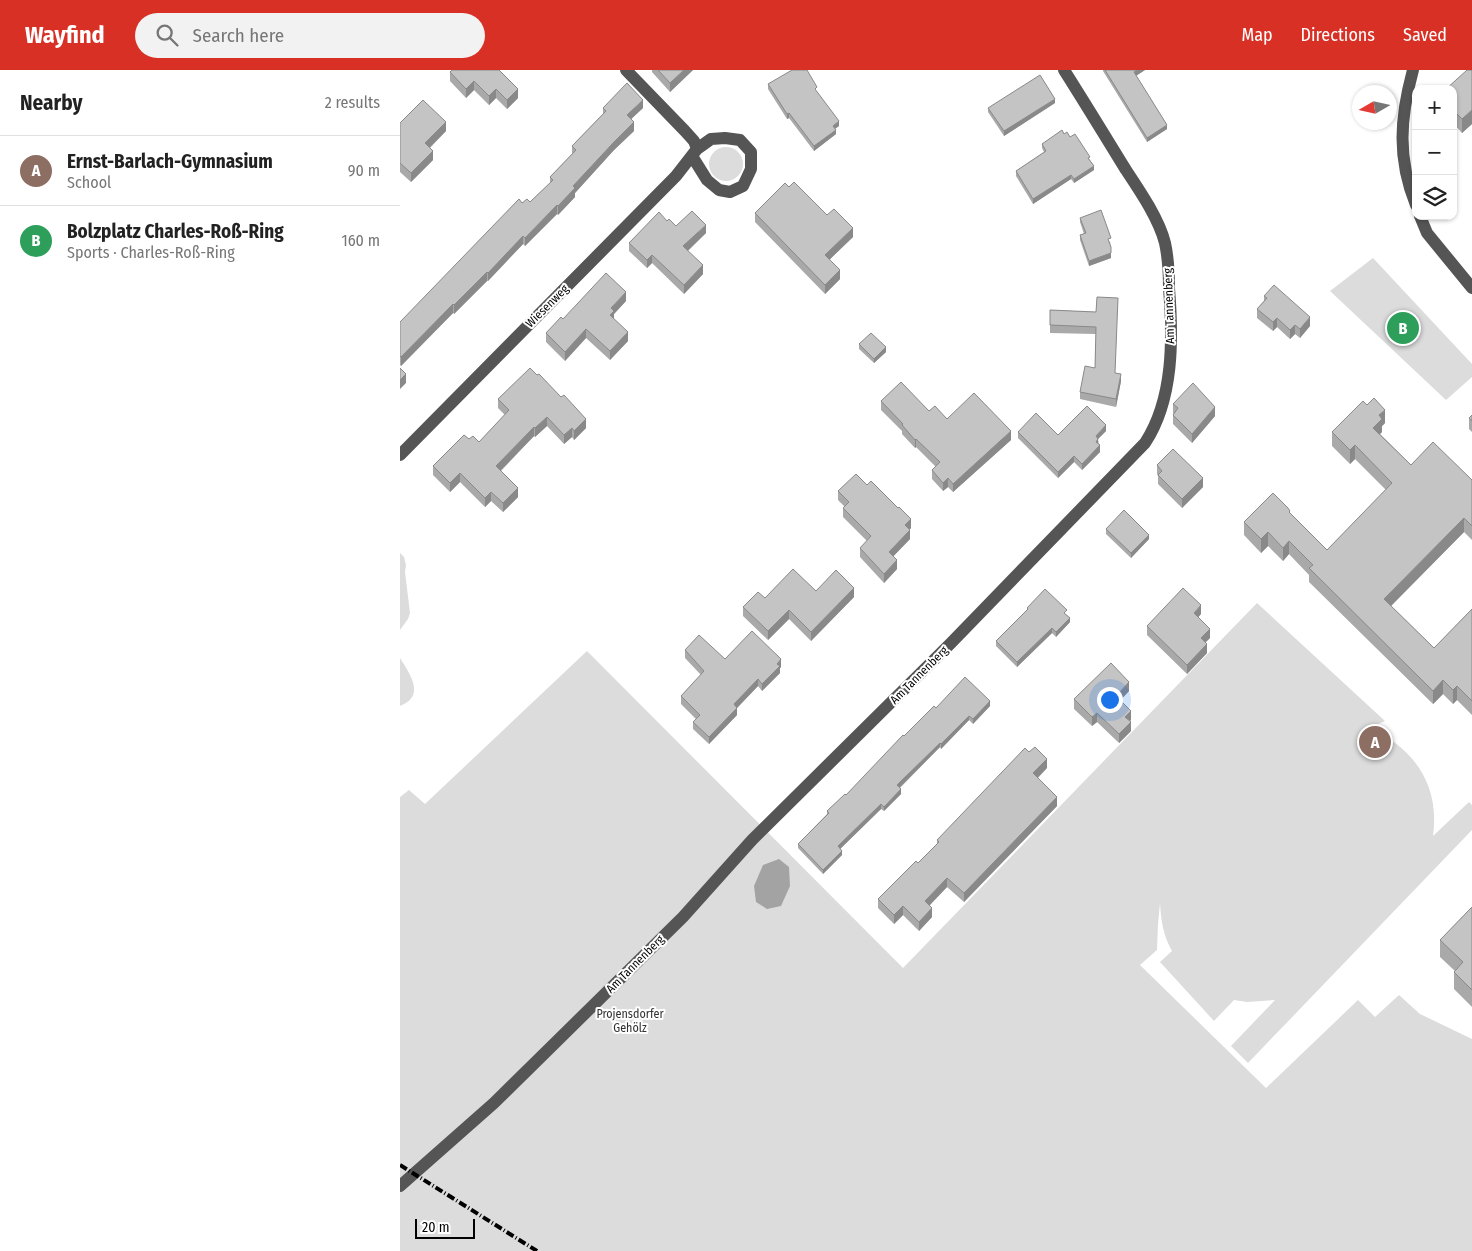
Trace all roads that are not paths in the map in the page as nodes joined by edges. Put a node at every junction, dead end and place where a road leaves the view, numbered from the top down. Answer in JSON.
{"nodes":[{"id":1,"x":626,"y":70,"type":"edge"},
{"id":2,"x":1064,"y":70,"type":"edge"},
{"id":3,"x":1413,"y":70,"type":"edge"},
{"id":4,"x":695,"y":153,"type":"junction"},
{"id":5,"x":1412,"y":192,"type":"edge"},
{"id":6,"x":1422,"y":220,"type":"edge"},
{"id":7,"x":1472,"y":288,"type":"edge"},
{"id":8,"x":400,"y":455,"type":"edge"},
{"id":9,"x":400,"y":1186,"type":"edge"}],
"edges":[{"from":1,"to":4,"type":"street","name":"Wiesenweg"},
{"from":2,"to":9,"type":"street","name":"Am Tannenberg"},
{"from":3,"to":5,"type":"street"},
{"from":4,"to":4,"type":"street","name":"Wiesenweg"},
{"from":4,"to":8,"type":"street","name":"Wiesenweg"},
{"from":6,"to":7,"type":"street"}]}
